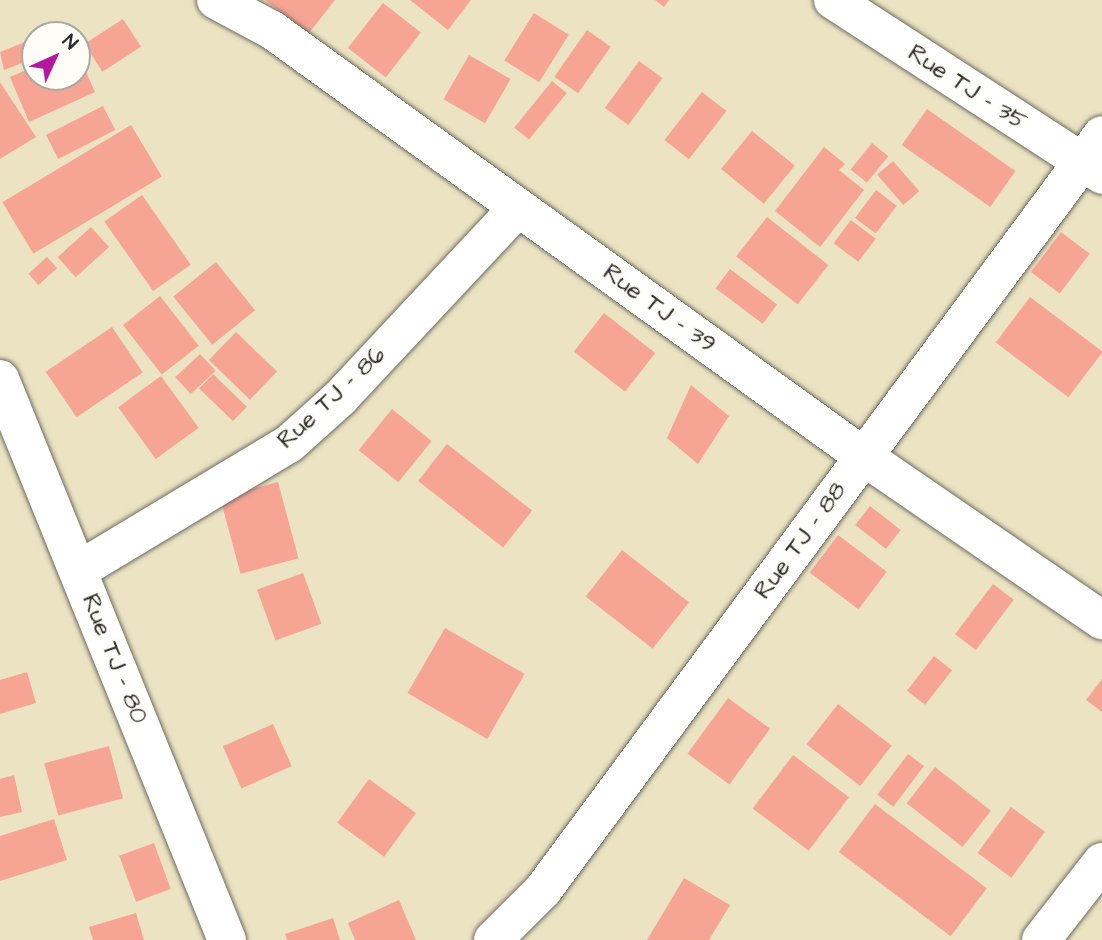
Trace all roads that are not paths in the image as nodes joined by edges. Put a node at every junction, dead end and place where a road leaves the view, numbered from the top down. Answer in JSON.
{"nodes":[{"id":1,"x":216,"y":0,"type":"edge"},
{"id":2,"x":833,"y":0,"type":"edge"},
{"id":3,"x":1095,"y":157,"type":"edge"},
{"id":4,"x":518,"y":208,"type":"junction"},
{"id":5,"x":0,"y":379,"type":"edge"},
{"id":6,"x":863,"y":457,"type":"junction"},
{"id":7,"x":79,"y":570,"type":"junction"},
{"id":8,"x":1102,"y":620,"type":"edge"},
{"id":9,"x":1102,"y":862,"type":"edge"},
{"id":10,"x":227,"y":940,"type":"edge"},
{"id":11,"x":493,"y":940,"type":"edge"},
{"id":12,"x":1041,"y":940,"type":"edge"}],
"edges":[{"from":1,"to":4,"type":"street","name":"Rue TJ - 39"},
{"from":2,"to":3,"type":"street","name":"Rue TJ - 35"},
{"from":3,"to":6,"type":"street","name":"Rue TJ - 88"},
{"from":4,"to":6,"type":"street","name":"Rue TJ - 39"},
{"from":4,"to":7,"type":"street","name":"Rue TJ - 86"},
{"from":5,"to":7,"type":"street","name":"Rue TJ - 80"},
{"from":6,"to":8,"type":"street","name":"Rue TJ - 39"},
{"from":6,"to":11,"type":"street","name":"Rue TJ - 88"},
{"from":7,"to":10,"type":"street","name":"Rue TJ - 80"},
{"from":9,"to":12,"type":"street"}]}
